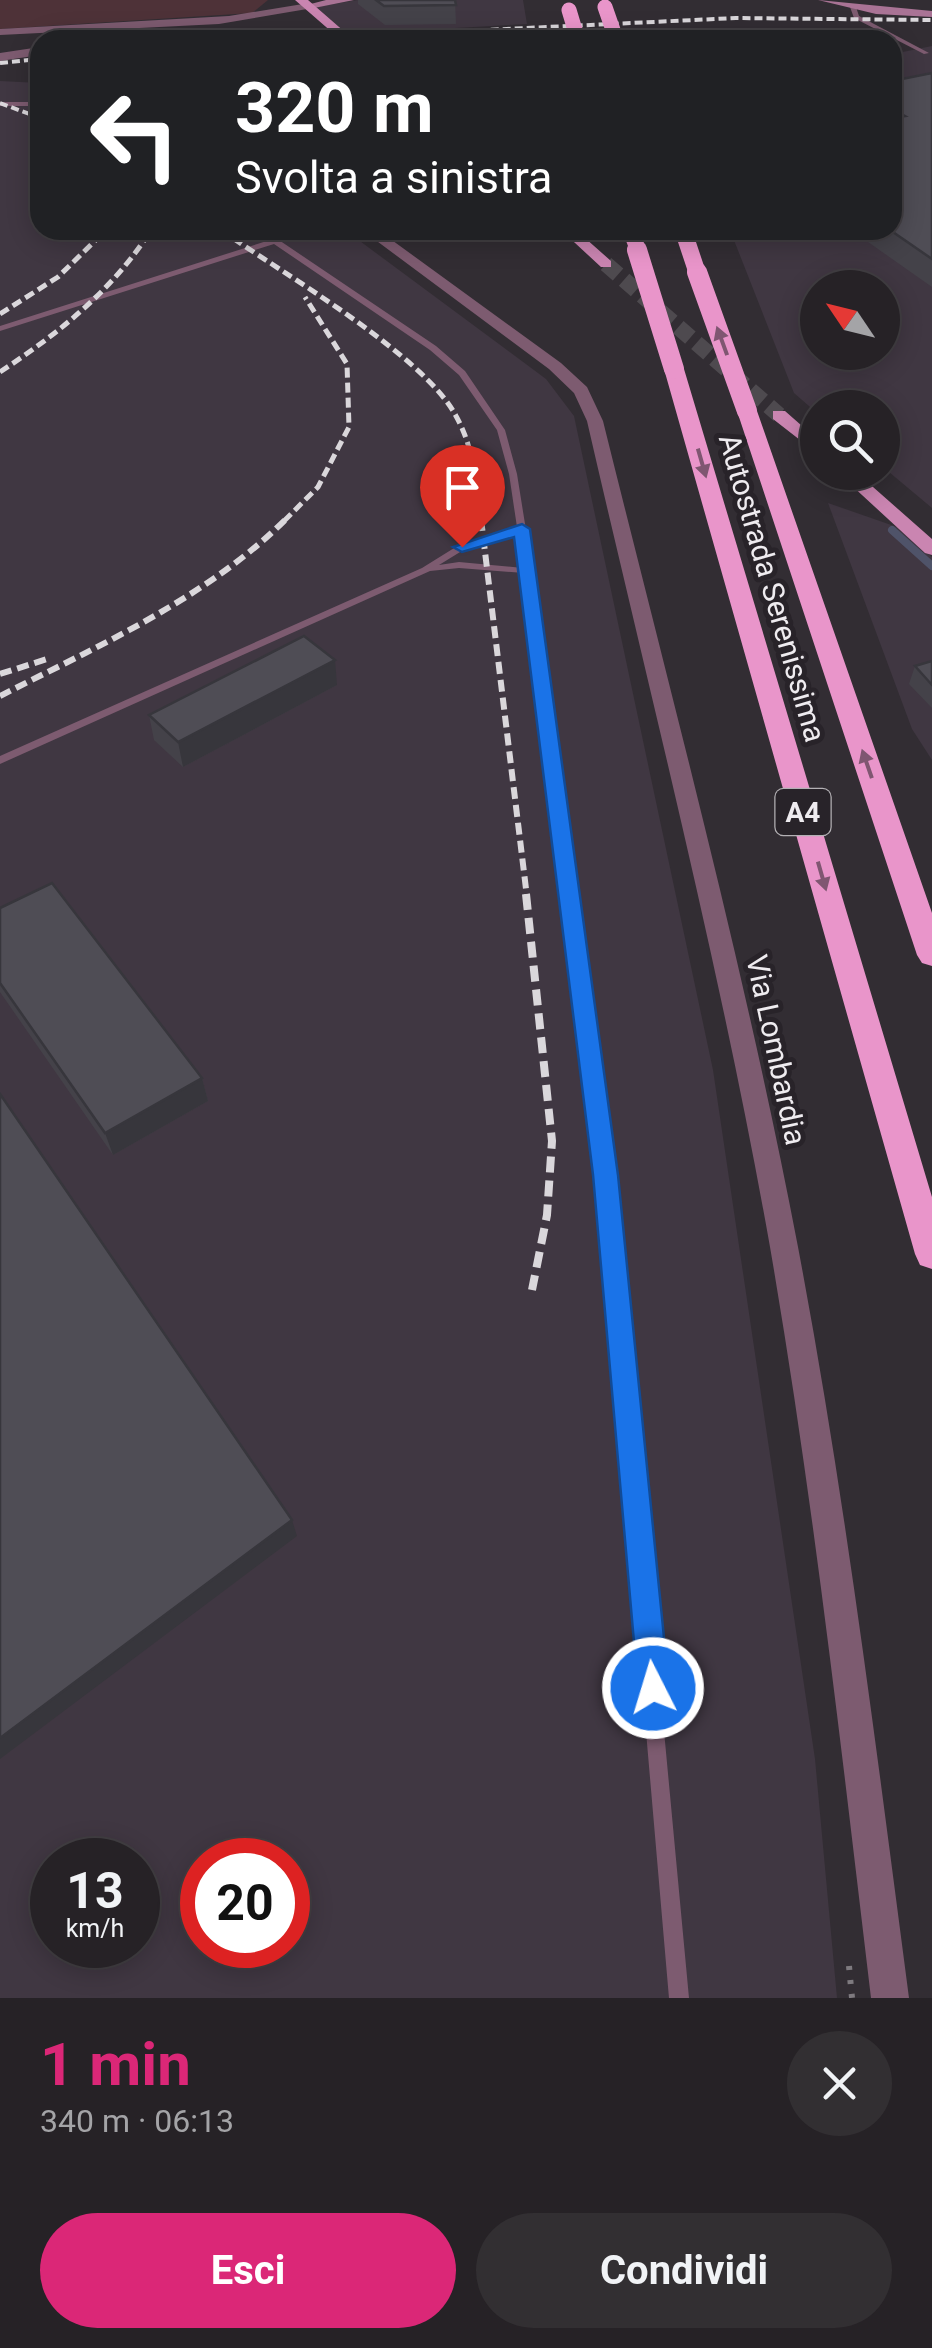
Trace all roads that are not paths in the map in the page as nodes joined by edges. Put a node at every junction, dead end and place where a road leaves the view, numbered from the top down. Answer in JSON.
{"nodes":[{"id":1,"x":348,"y":0,"type":"edge"},
{"id":2,"x":824,"y":0,"type":"edge"},
{"id":3,"x":305,"y":3,"type":"edge"},
{"id":4,"x":604,"y":4,"type":"edge"},
{"id":5,"x":567,"y":5,"type":"edge"},
{"id":6,"x":854,"y":8,"type":"junction"},
{"id":7,"x":932,"y":14,"type":"edge"},
{"id":8,"x":147,"y":30,"type":"edge"},
{"id":9,"x":336,"y":30,"type":"edge"},
{"id":10,"x":575,"y":30,"type":"edge"},
{"id":11,"x":613,"y":30,"type":"edge"},
{"id":12,"x":880,"y":30,"type":"edge"},
{"id":13,"x":0,"y":32,"type":"edge"},
{"id":14,"x":30,"y":33,"type":"edge"},
{"id":15,"x":902,"y":41,"type":"edge"},
{"id":16,"x":30,"y":52,"type":"edge"},
{"id":17,"x":926,"y":53,"type":"dead end"},
{"id":18,"x":0,"y":57,"type":"edge"},
{"id":19,"x":0,"y":104,"type":"edge"},
{"id":20,"x":30,"y":104,"type":"edge"},
{"id":21,"x":383,"y":240,"type":"edge"},
{"id":22,"x":579,"y":240,"type":"edge"},
{"id":23,"x":634,"y":240,"type":"edge"},
{"id":24,"x":686,"y":240,"type":"edge"},
{"id":25,"x":275,"y":241,"type":"joint"},
{"id":26,"x":606,"y":264,"type":"tunnel mouth"},
{"id":27,"x":0,"y":329,"type":"edge"},
{"id":28,"x":779,"y":415,"type":"tunnel mouth"},
{"id":29,"x":800,"y":433,"type":"edge"},
{"id":30,"x":865,"y":490,"type":"edge"},
{"id":31,"x":522,"y":529,"type":"junction"},
{"id":32,"x":932,"y":549,"type":"edge"},
{"id":33,"x":425,"y":570,"type":"junction"},
{"id":34,"x":528,"y":571,"type":"junction"},
{"id":35,"x":0,"y":760,"type":"edge"},
{"id":36,"x":932,"y":956,"type":"edge"},
{"id":37,"x":932,"y":1254,"type":"edge"},
{"id":38,"x":680,"y":1998,"type":"edge"},
{"id":39,"x":890,"y":1998,"type":"edge"}],
"edges":[{"from":1,"to":3,"type":"street"},
{"from":2,"to":6,"type":"street"},
{"from":3,"to":8,"type":"street"},
{"from":3,"to":9,"type":"main road"},
{"from":4,"to":11,"type":"highway","bridge":true},
{"from":5,"to":10,"type":"highway","bridge":true},
{"from":6,"to":7,"type":"street"},
{"from":6,"to":12,"type":"lane"},
{"from":13,"to":14,"type":"street"},
{"from":15,"to":17,"type":"lane"},
{"from":16,"to":18,"type":"street"},
{"from":19,"to":20,"type":"lane"},
{"from":21,"to":39,"type":"street","name":"Via Lombardia"},
{"from":22,"to":26,"type":"main road"},
{"from":23,"to":37,"type":"highway","name":"Autostrada Serenissima","number":"A4","one_way":true,"bridge":true},
{"from":36,"to":24,"type":"highway","name":"Autostrada Serenissima","number":"A4","one_way":true,"bridge":true},
{"from":25,"to":27,"type":"lane"},
{"from":25,"to":31,"type":"lane"},
{"from":28,"to":29,"type":"main road"},
{"from":30,"to":32,"type":"main road"},
{"from":31,"to":33,"type":"lane"},
{"from":31,"to":34,"type":"lane"},
{"from":33,"to":34,"type":"lane"},
{"from":33,"to":35,"type":"lane"},
{"from":34,"to":38,"type":"lane"}]}
